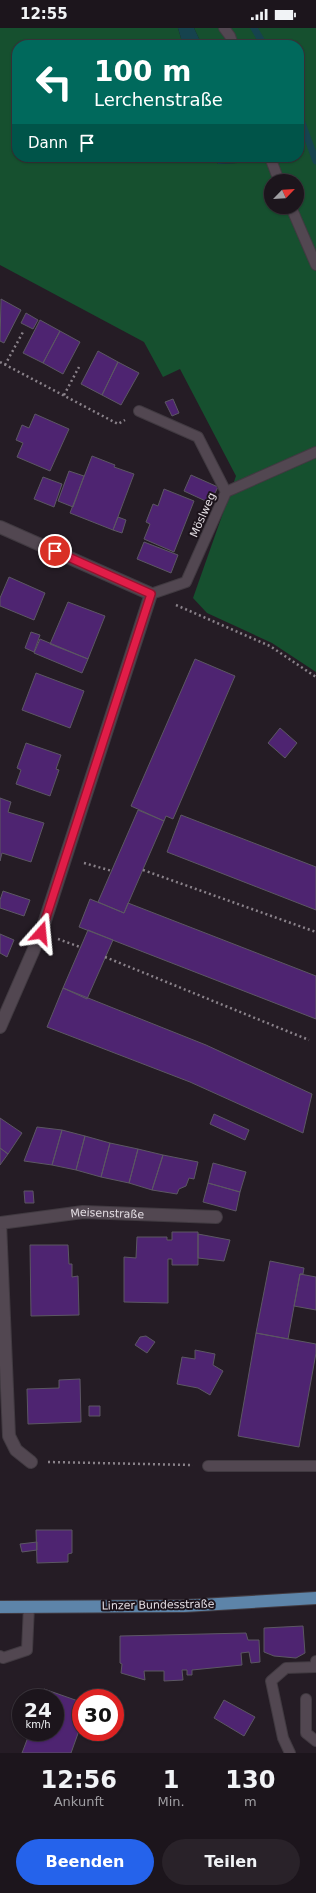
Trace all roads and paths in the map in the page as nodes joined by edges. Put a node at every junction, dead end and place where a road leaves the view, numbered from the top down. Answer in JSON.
{"nodes":[{"id":1,"x":224,"y":28,"type":"edge"},
{"id":2,"x":231,"y":40,"type":"edge"},
{"id":3,"x":272,"y":162,"type":"edge"},
{"id":4,"x":276,"y":174,"type":"edge"},
{"id":5,"x":293,"y":214,"type":"edge"},
{"id":6,"x":316,"y":265,"type":"edge"},
{"id":7,"x":23,"y":332,"type":"dead end"},
{"id":8,"x":0,"y":362,"type":"edge"},
{"id":9,"x":5,"y":365,"type":"junction"},
{"id":10,"x":79,"y":367,"type":"dead end"},
{"id":11,"x":64,"y":395,"type":"junction"},
{"id":12,"x":140,"y":411,"type":"joint"},
{"id":13,"x":316,"y":452,"type":"edge"},
{"id":14,"x":226,"y":492,"type":"junction"},
{"id":15,"x":0,"y":527,"type":"edge"},
{"id":16,"x":151,"y":594,"type":"junction"},
{"id":17,"x":316,"y":677,"type":"edge"},
{"id":18,"x":66,"y":858,"type":"junction"},
{"id":19,"x":143,"y":870,"type":"dead end"},
{"id":20,"x":112,"y":871,"type":"dead end"},
{"id":21,"x":316,"y":932,"type":"edge"},
{"id":22,"x":41,"y":933,"type":"junction"},
{"id":23,"x":80,"y":947,"type":"dead end"},
{"id":24,"x":105,"y":957,"type":"dead end"},
{"id":25,"x":0,"y":1027,"type":"edge"},
{"id":26,"x":309,"y":1040,"type":"dead end"},
{"id":27,"x":216,"y":1217,"type":"dead end"},
{"id":28,"x":0,"y":1223,"type":"edge"},
{"id":29,"x":31,"y":1462,"type":"joint"},
{"id":30,"x":208,"y":1466,"type":"joint"},
{"id":31,"x":316,"y":1466,"type":"edge"},
{"id":32,"x":316,"y":1598,"type":"edge"},
{"id":33,"x":28,"y":1606,"type":"junction"},
{"id":34,"x":0,"y":1607,"type":"edge"},
{"id":35,"x":0,"y":1656,"type":"edge"},
{"id":36,"x":316,"y":1662,"type":"edge"},
{"id":37,"x":316,"y":1667,"type":"edge"},
{"id":38,"x":306,"y":1699,"type":"dead end"},
{"id":39,"x":316,"y":1740,"type":"edge"},
{"id":40,"x":290,"y":1753,"type":"edge"}],
"edges":[{"from":1,"to":2,"type":"lane"},
{"from":3,"to":4,"type":"lane"},
{"from":5,"to":6,"type":"lane"},
{"from":7,"to":9,"type":"path"},
{"from":8,"to":9,"type":"path"},
{"from":9,"to":11,"type":"path"},
{"from":10,"to":11,"type":"path"},
{"from":11,"to":12,"type":"path"},
{"from":12,"to":14,"type":"lane"},
{"from":13,"to":14,"type":"lane","name":"Möslweg"},
{"from":14,"to":16,"type":"lane","name":"Möslweg"},
{"from":15,"to":16,"type":"street"},
{"from":16,"to":17,"type":"path"},
{"from":16,"to":18,"type":"street"},
{"from":18,"to":20,"type":"path"},
{"from":18,"to":22,"type":"street"},
{"from":19,"to":21,"type":"path"},
{"from":22,"to":23,"type":"path"},
{"from":22,"to":25,"type":"street"},
{"from":24,"to":26,"type":"path"},
{"from":27,"to":28,"type":"street","name":"Meisenstraße"},
{"from":28,"to":29,"type":"street"},
{"from":29,"to":30,"type":"path"},
{"from":30,"to":31,"type":"lane"},
{"from":32,"to":33,"type":"main road","name":"Linzer Bundesstraße"},
{"from":33,"to":34,"type":"main road","name":"Linzer Bundesstraße"},
{"from":33,"to":35,"type":"lane"},
{"from":36,"to":37,"type":"lane"},
{"from":37,"to":40,"type":"lane"},
{"from":38,"to":39,"type":"lane"}]}
